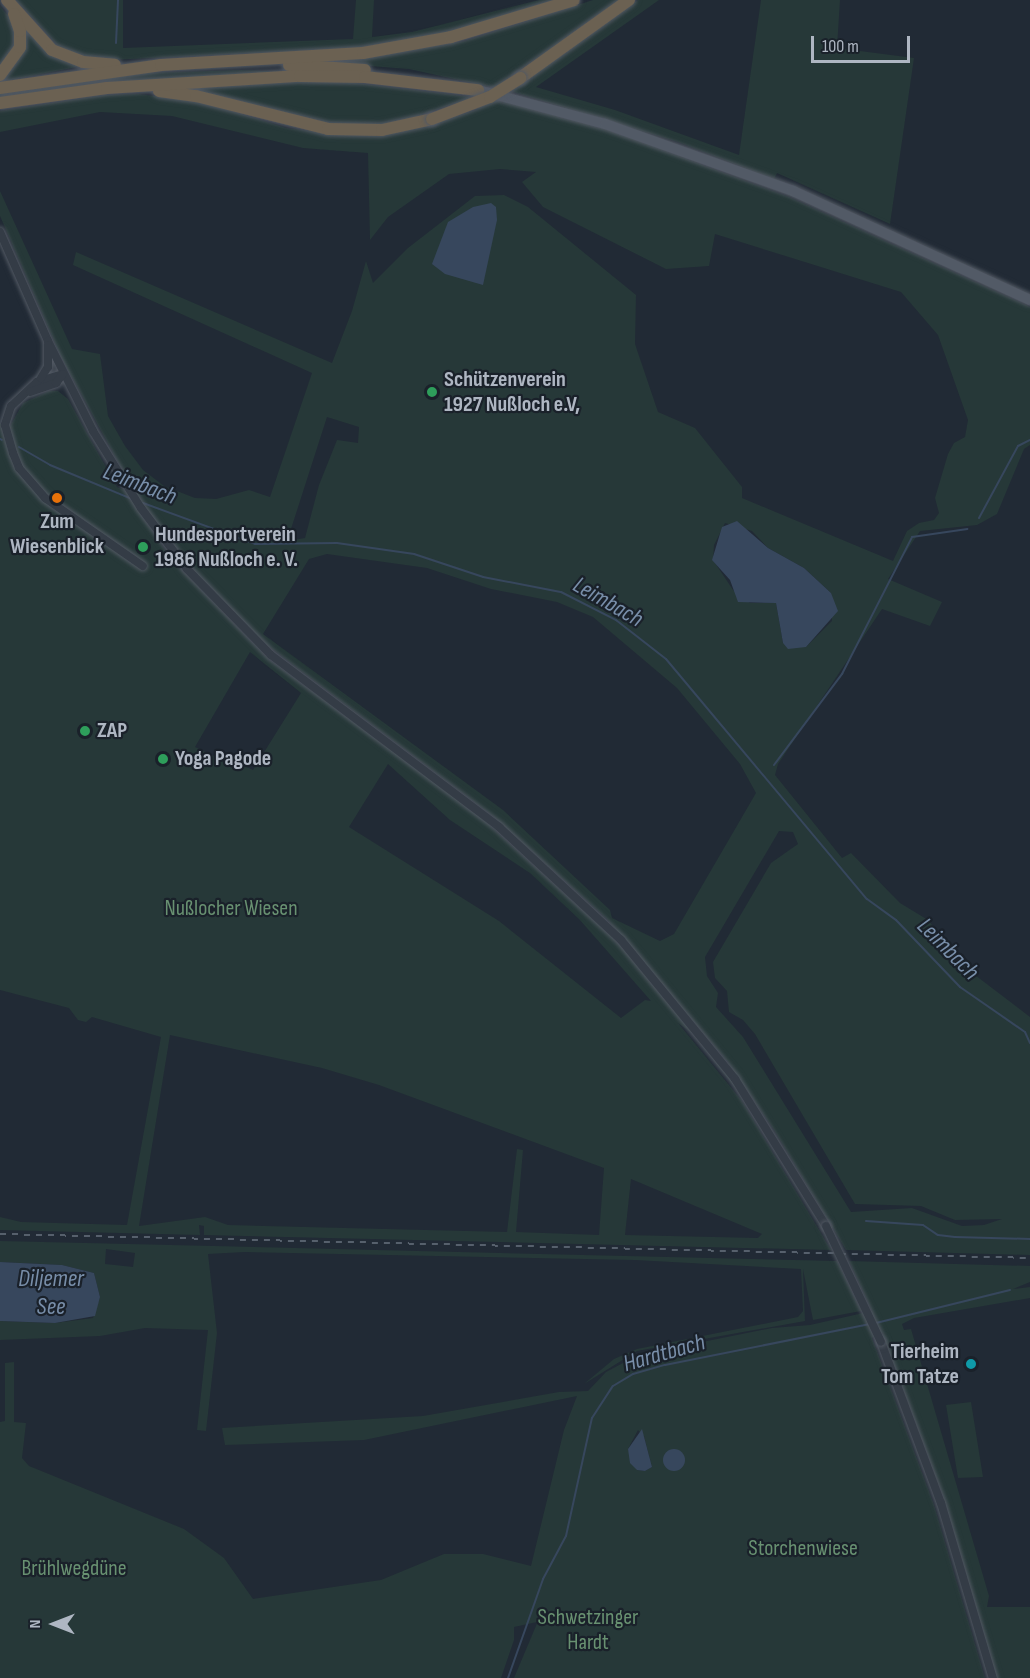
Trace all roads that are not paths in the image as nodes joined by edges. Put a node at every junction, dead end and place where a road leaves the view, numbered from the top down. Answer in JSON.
{"nodes":[{"id":1,"x":2,"y":0,"type":"edge"},
{"id":2,"x":7,"y":0,"type":"edge"},
{"id":3,"x":574,"y":0,"type":"edge"},
{"id":4,"x":629,"y":0,"type":"edge"},
{"id":5,"x":195,"y":63,"type":"junction"},
{"id":6,"x":161,"y":65,"type":"junction"},
{"id":7,"x":0,"y":75,"type":"edge"},
{"id":8,"x":0,"y":88,"type":"edge"},
{"id":9,"x":107,"y":88,"type":"junction"},
{"id":10,"x":478,"y":90,"type":"junction"},
{"id":11,"x":0,"y":103,"type":"edge"},
{"id":12,"x":0,"y":232,"type":"edge"},
{"id":13,"x":1030,"y":300,"type":"edge"},
{"id":14,"x":48,"y":341,"type":"junction"},
{"id":15,"x":63,"y":374,"type":"junction"},
{"id":16,"x":38,"y":382,"type":"junction"},
{"id":17,"x":56,"y":383,"type":"junction"},
{"id":18,"x":73,"y":393,"type":"junction"},
{"id":19,"x":19,"y":398,"type":"junction"},
{"id":20,"x":143,"y":566,"type":"dead end"},
{"id":21,"x":993,"y":1678,"type":"edge"}],
"edges":[{"from":1,"to":7,"type":"highway"},
{"from":2,"to":6,"type":"highway"},
{"from":3,"to":5,"type":"highway"},
{"from":4,"to":9,"type":"highway","bridge":true},
{"from":5,"to":6,"type":"highway"},
{"from":5,"to":10,"type":"highway"},
{"from":6,"to":8,"type":"highway"},
{"from":9,"to":10,"type":"highway"},
{"from":9,"to":11,"type":"highway"},
{"from":10,"to":13,"type":"main road"},
{"from":12,"to":14,"type":"street"},
{"from":14,"to":15,"type":"street"},
{"from":14,"to":16,"type":"street"},
{"from":15,"to":16,"type":"street"},
{"from":15,"to":17,"type":"street"},
{"from":15,"to":18,"type":"street"},
{"from":16,"to":19,"type":"street"},
{"from":17,"to":18,"type":"street"},
{"from":17,"to":19,"type":"street"},
{"from":18,"to":21,"type":"street","bridge":true},
{"from":19,"to":20,"type":"street"}]}
